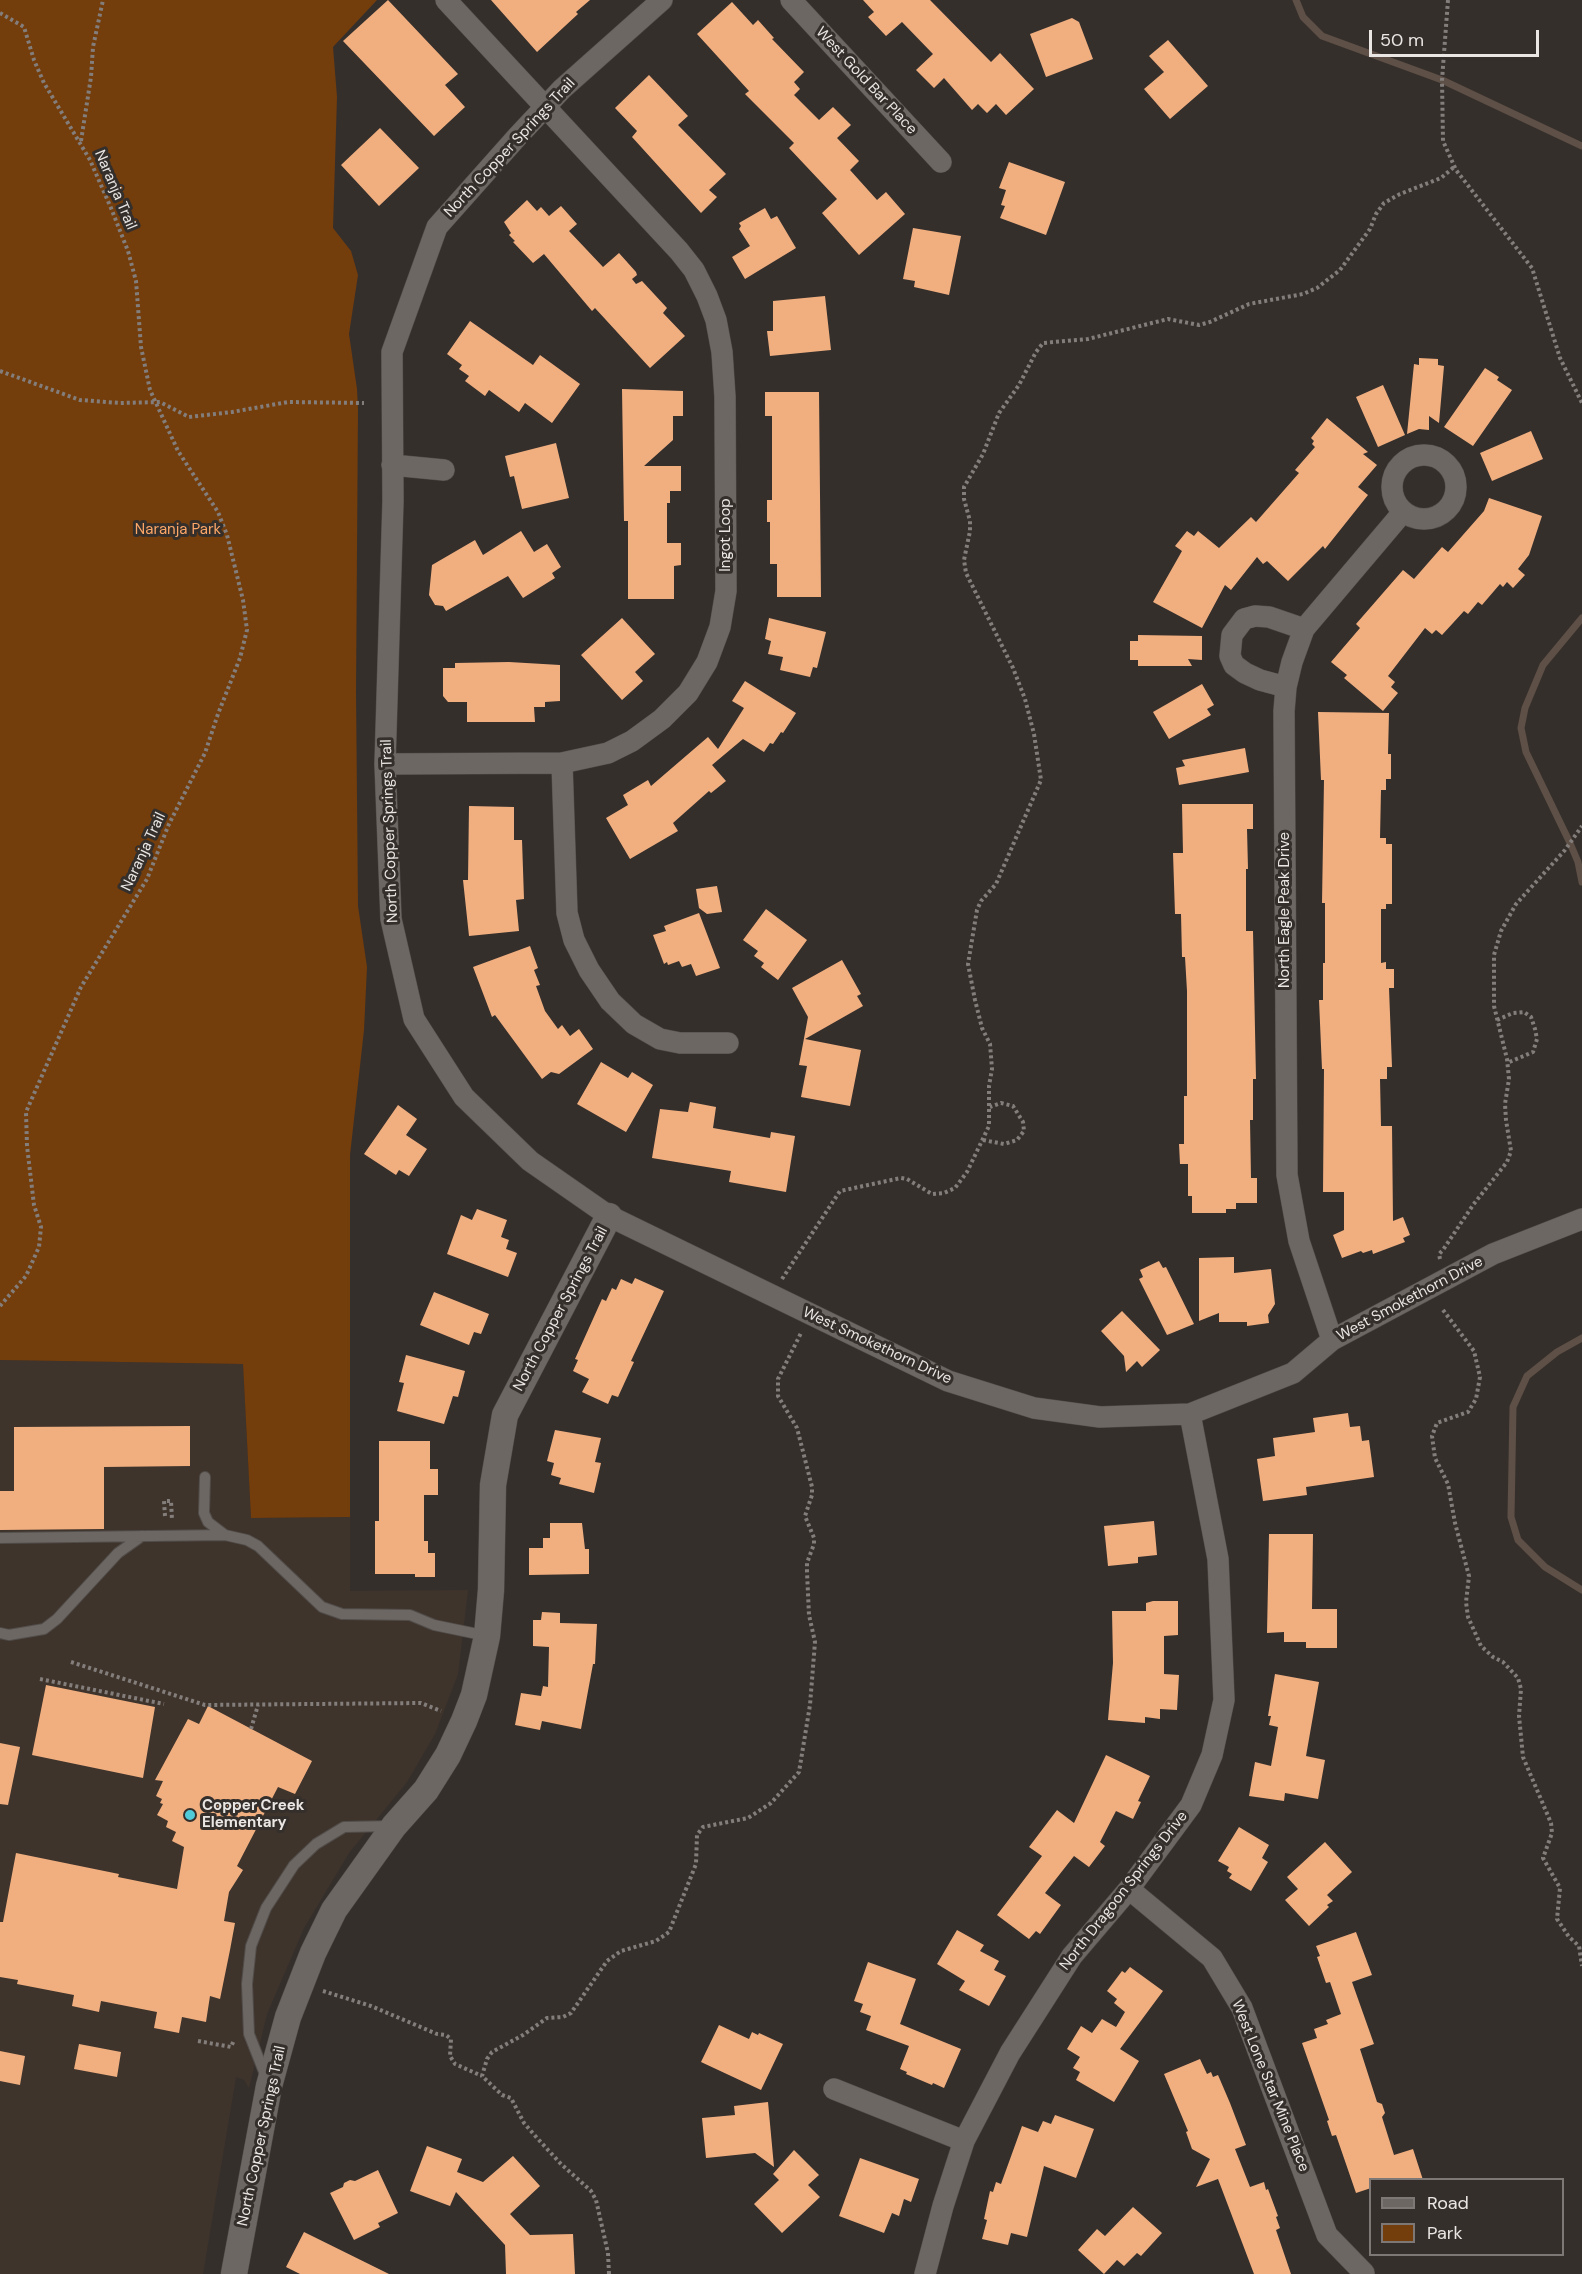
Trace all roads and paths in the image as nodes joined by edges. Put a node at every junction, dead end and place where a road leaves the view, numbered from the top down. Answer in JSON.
{"nodes":[{"id":1,"x":103,"y":0,"type":"edge"},
{"id":2,"x":446,"y":0,"type":"edge"},
{"id":3,"x":662,"y":0,"type":"edge"},
{"id":4,"x":791,"y":0,"type":"edge"},
{"id":5,"x":1448,"y":0,"type":"edge"},
{"id":6,"x":0,"y":13,"type":"edge"},
{"id":7,"x":545,"y":108,"type":"junction"},
{"id":8,"x":81,"y":143,"type":"junction"},
{"id":9,"x":941,"y":162,"type":"dead end"},
{"id":10,"x":1454,"y":167,"type":"junction"},
{"id":11,"x":0,"y":371,"type":"edge"},
{"id":12,"x":156,"y":402,"type":"junction"},
{"id":13,"x":364,"y":403,"type":"dead end"},
{"id":14,"x":1582,"y":404,"type":"edge"},
{"id":15,"x":392,"y":465,"type":"junction"},
{"id":16,"x":444,"y":470,"type":"dead end"},
{"id":17,"x":1403,"y":512,"type":"dead end"},
{"id":18,"x":1304,"y":629,"type":"junction"},
{"id":19,"x":1286,"y":687,"type":"junction"},
{"id":20,"x":562,"y":763,"type":"junction"},
{"id":21,"x":385,"y":764,"type":"junction"},
{"id":22,"x":1582,"y":826,"type":"edge"},
{"id":23,"x":1497,"y":1020,"type":"junction"},
{"id":24,"x":728,"y":1043,"type":"dead end"},
{"id":25,"x":1507,"y":1063,"type":"junction"},
{"id":26,"x":990,"y":1107,"type":"junction"},
{"id":27,"x":983,"y":1140,"type":"junction"},
{"id":28,"x":609,"y":1216,"type":"junction"},
{"id":29,"x":1582,"y":1219,"type":"edge"},
{"id":30,"x":1443,"y":1250,"type":"dead end"},
{"id":31,"x":772,"y":1295,"type":"junction"},
{"id":32,"x":0,"y":1306,"type":"edge"},
{"id":33,"x":1443,"y":1310,"type":"dead end"},
{"id":34,"x":812,"y":1314,"type":"junction"},
{"id":35,"x":1332,"y":1340,"type":"junction"},
{"id":36,"x":1190,"y":1414,"type":"junction"},
{"id":37,"x":205,"y":1477,"type":"dead end"},
{"id":38,"x":165,"y":1516,"type":"dead end"},
{"id":39,"x":172,"y":1521,"type":"dead end"},
{"id":40,"x":142,"y":1536,"type":"junction"},
{"id":41,"x":225,"y":1536,"type":"junction"},
{"id":42,"x":0,"y":1538,"type":"edge"},
{"id":43,"x":0,"y":1633,"type":"edge"},
{"id":44,"x":487,"y":1636,"type":"junction"},
{"id":45,"x":71,"y":1662,"type":"dead end"},
{"id":46,"x":40,"y":1679,"type":"dead end"},
{"id":47,"x":164,"y":1704,"type":"dead end"},
{"id":48,"x":258,"y":1705,"type":"junction"},
{"id":49,"x":441,"y":1712,"type":"dead end"},
{"id":50,"x":251,"y":1729,"type":"dead end"},
{"id":51,"x":394,"y":1826,"type":"junction"},
{"id":52,"x":1129,"y":1889,"type":"junction"},
{"id":53,"x":1582,"y":1966,"type":"edge"},
{"id":54,"x":322,"y":1991,"type":"dead end"},
{"id":55,"x":234,"y":2039,"type":"dead end"},
{"id":56,"x":198,"y":2041,"type":"dead end"},
{"id":57,"x":482,"y":2076,"type":"junction"},
{"id":58,"x":269,"y":2086,"type":"junction"},
{"id":59,"x":834,"y":2089,"type":"dead end"},
{"id":60,"x":964,"y":2141,"type":"junction"},
{"id":61,"x":1364,"y":2273,"type":"edge"},
{"id":62,"x":234,"y":2274,"type":"edge"},
{"id":63,"x":609,"y":2274,"type":"edge"},
{"id":64,"x":926,"y":2274,"type":"edge"}],
"edges":[{"from":1,"to":8,"type":"path"},
{"from":2,"to":7,"type":"street","name":"Ingot Loop"},
{"from":3,"to":7,"type":"street","name":"North Copper Springs Trail"},
{"from":4,"to":9,"type":"street","name":"West Gold Bar Place"},
{"from":5,"to":10,"type":"path"},
{"from":6,"to":8,"type":"path","name":"Naranja Trail"},
{"from":7,"to":15,"type":"street","name":"North Copper Springs Trail"},
{"from":7,"to":20,"type":"street","name":"Ingot Loop"},
{"from":8,"to":12,"type":"path","name":"Naranja Trail"},
{"from":10,"to":14,"type":"path"},
{"from":10,"to":26,"type":"path"},
{"from":11,"to":12,"type":"path"},
{"from":12,"to":13,"type":"path"},
{"from":12,"to":32,"type":"path","name":"Naranja Trail"},
{"from":15,"to":16,"type":"street"},
{"from":15,"to":21,"type":"street","name":"North Copper Springs Trail"},
{"from":17,"to":18,"type":"street","name":"North Eagle Peak Drive"},
{"from":18,"to":19,"type":"street","name":"North Eagle Peak Drive"},
{"from":18,"to":19,"type":"street"},
{"from":19,"to":35,"type":"street","name":"North Eagle Peak Drive"},
{"from":20,"to":21,"type":"street","name":"Ingot Loop"},
{"from":20,"to":24,"type":"street"},
{"from":21,"to":28,"type":"street","name":"North Copper Springs Trail"},
{"from":22,"to":23,"type":"path"},
{"from":23,"to":25,"type":"path"},
{"from":23,"to":25,"type":"path"},
{"from":25,"to":30,"type":"path"},
{"from":26,"to":27,"type":"path"},
{"from":26,"to":27,"type":"path"},
{"from":27,"to":31,"type":"path"},
{"from":28,"to":31,"type":"street","name":"West Smokethorn Drive"},
{"from":28,"to":44,"type":"street","name":"North Copper Springs Trail"},
{"from":29,"to":35,"type":"street","name":"West Smokethorn Drive"},
{"from":31,"to":34,"type":"street","name":"West Smokethorn Drive"},
{"from":33,"to":53,"type":"path"},
{"from":34,"to":36,"type":"street","name":"West Smokethorn Drive"},
{"from":34,"to":57,"type":"path"},
{"from":35,"to":36,"type":"street","name":"West Smokethorn Drive"},
{"from":36,"to":52,"type":"street","name":"North Dragoon Springs Drive"},
{"from":37,"to":41,"type":"lane"},
{"from":38,"to":39,"type":"path"},
{"from":40,"to":41,"type":"lane"},
{"from":40,"to":42,"type":"lane"},
{"from":40,"to":43,"type":"lane"},
{"from":41,"to":44,"type":"lane"},
{"from":44,"to":51,"type":"street","name":"North Copper Springs Trail"},
{"from":45,"to":48,"type":"path"},
{"from":46,"to":47,"type":"path"},
{"from":48,"to":49,"type":"path"},
{"from":48,"to":50,"type":"path"},
{"from":51,"to":58,"type":"street","name":"North Copper Springs Trail"},
{"from":51,"to":58,"type":"lane"},
{"from":52,"to":60,"type":"street","name":"North Dragoon Springs Drive"},
{"from":52,"to":61,"type":"street","name":"West Lone Star Mine Place"},
{"from":54,"to":57,"type":"path"},
{"from":55,"to":56,"type":"path"},
{"from":57,"to":63,"type":"path"},
{"from":58,"to":62,"type":"street","name":"North Copper Springs Trail"},
{"from":59,"to":60,"type":"street"},
{"from":60,"to":64,"type":"street","name":"North Dragoon Springs Drive"}]}
